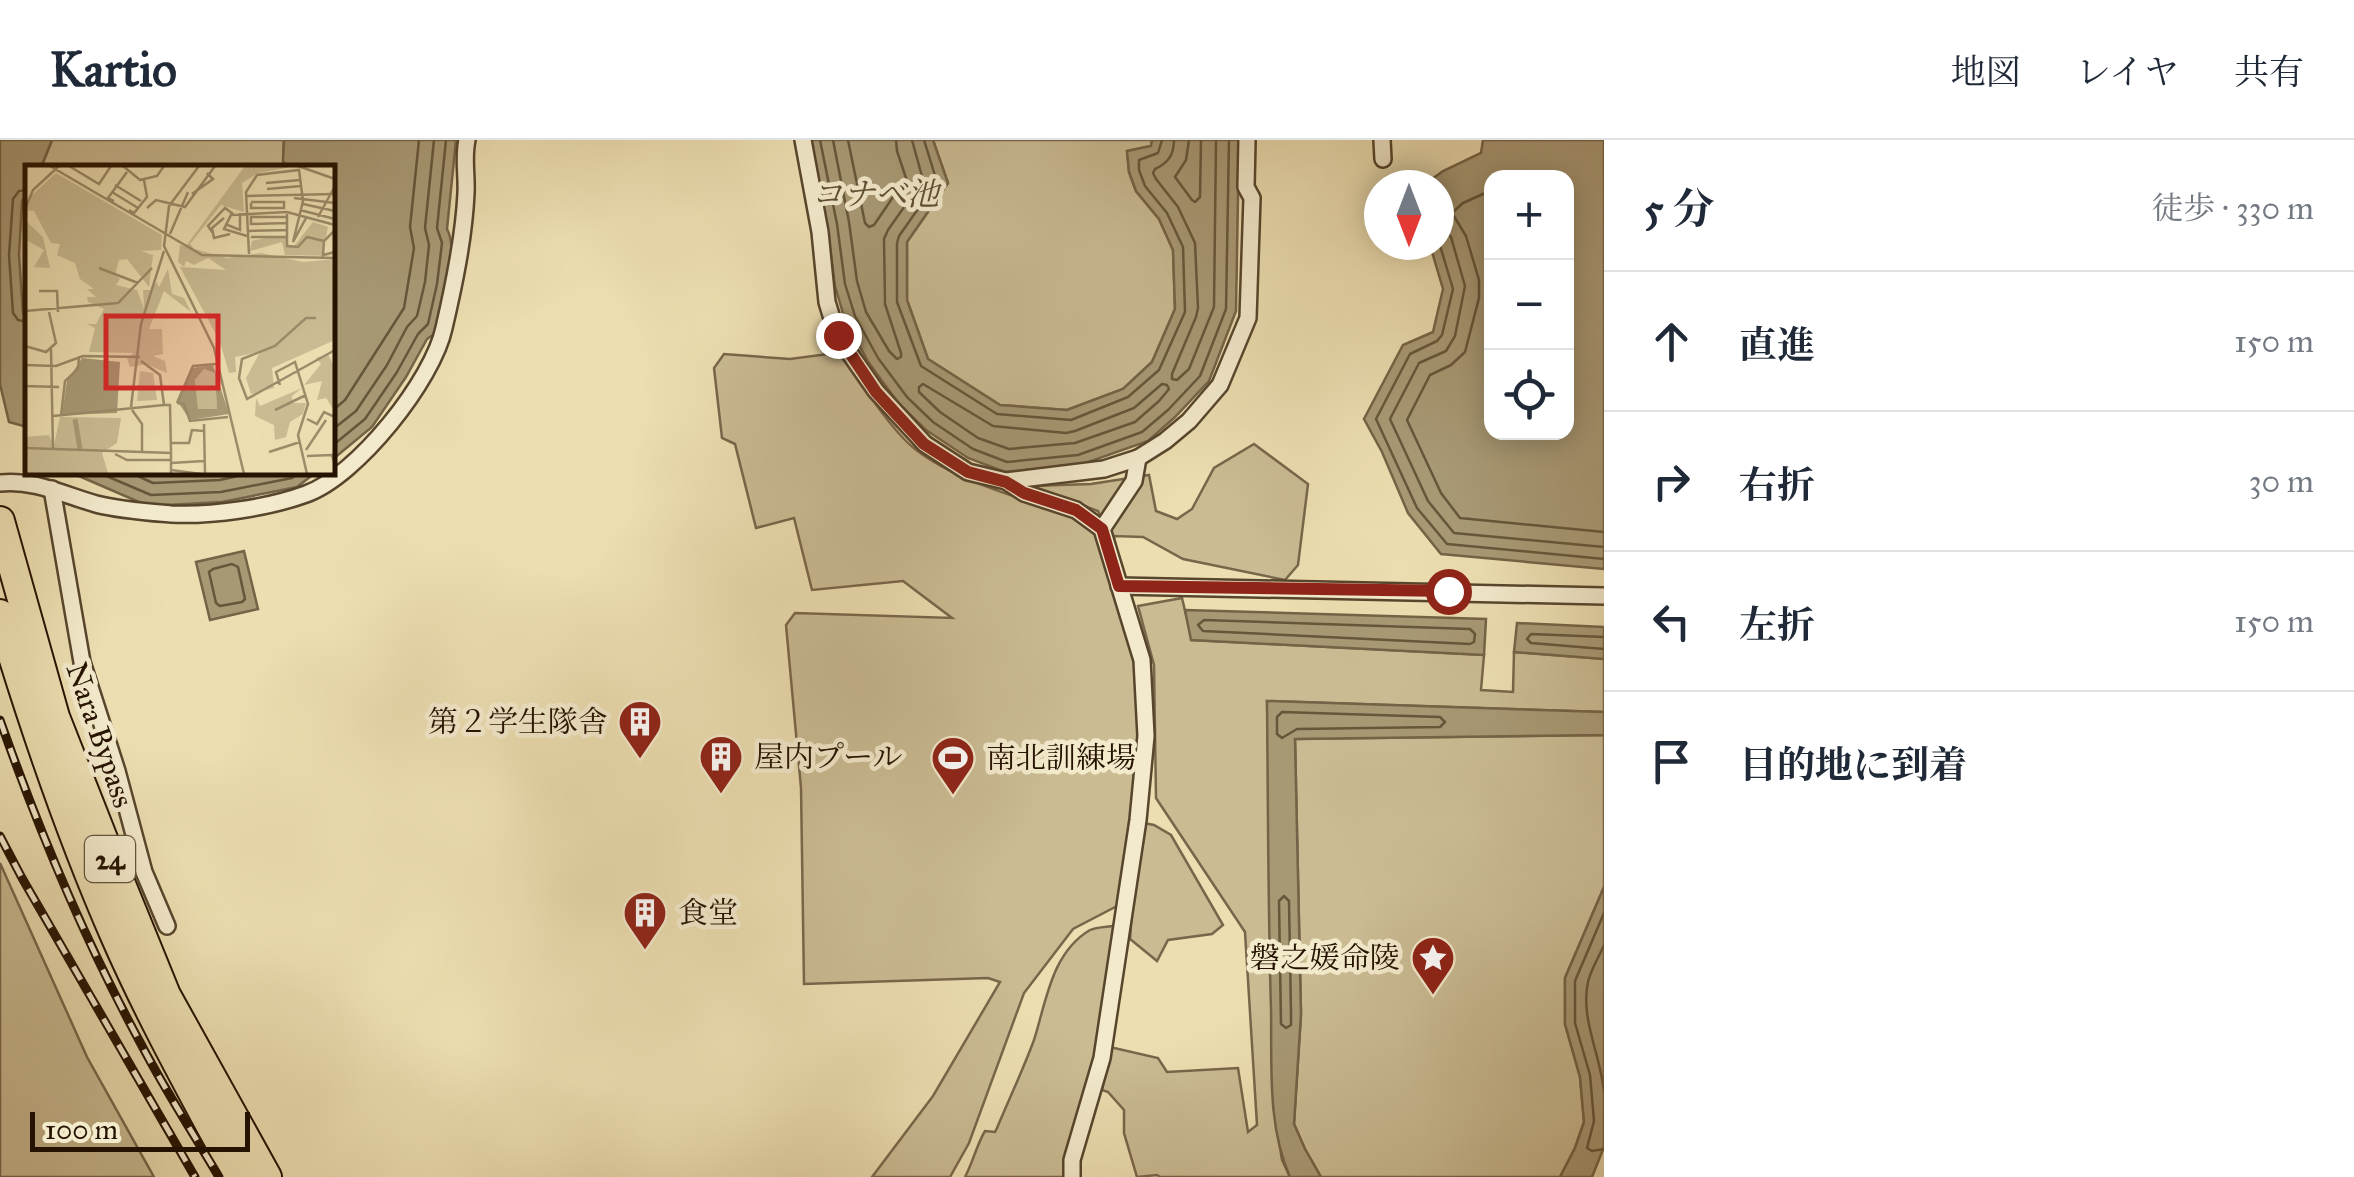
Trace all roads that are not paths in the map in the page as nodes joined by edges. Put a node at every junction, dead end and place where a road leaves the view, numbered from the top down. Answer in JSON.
{"nodes":[{"id":1,"x":467,"y":140,"type":"edge"},
{"id":2,"x":802,"y":140,"type":"edge"},
{"id":3,"x":1247,"y":140,"type":"edge"},
{"id":4,"x":1382,"y":140,"type":"edge"},
{"id":5,"x":1383,"y":158,"type":"dead end"},
{"id":6,"x":1138,"y":458,"type":"junction"},
{"id":7,"x":1006,"y":482,"type":"junction"},
{"id":8,"x":0,"y":483,"type":"edge"},
{"id":9,"x":52,"y":489,"type":"junction"},
{"id":10,"x":0,"y":521,"type":"edge"},
{"id":11,"x":1102,"y":529,"type":"junction"},
{"id":12,"x":1119,"y":586,"type":"junction"},
{"id":13,"x":1604,"y":596,"type":"edge"},
{"id":14,"x":0,"y":614,"type":"edge"},
{"id":15,"x":139,"y":851,"type":"junction"},
{"id":16,"x":112,"y":863,"type":"junction"},
{"id":17,"x":166,"y":926,"type":"dead end"},
{"id":18,"x":238,"y":1177,"type":"edge"},
{"id":19,"x":267,"y":1177,"type":"edge"},
{"id":20,"x":1072,"y":1177,"type":"edge"}],
"edges":[{"from":1,"to":9,"type":"street"},
{"from":2,"to":7,"type":"street"},
{"from":3,"to":6,"type":"street"},
{"from":4,"to":5,"type":"street"},
{"from":6,"to":7,"type":"street"},
{"from":6,"to":11,"type":"street"},
{"from":7,"to":11,"type":"street"},
{"from":8,"to":9,"type":"street"},
{"from":9,"to":15,"type":"street"},
{"from":10,"to":16,"type":"highway","name":"Nara Bypass","number":"24"},
{"from":11,"to":12,"type":"street"},
{"from":12,"to":13,"type":"street"},
{"from":12,"to":20,"type":"street"},
{"from":14,"to":18,"type":"highway","name":"Nara Bypass","number":"24"},
{"from":15,"to":16,"type":"street"},
{"from":15,"to":17,"type":"street"},
{"from":16,"to":19,"type":"highway","name":"Nara Bypass","number":"24"}]}
